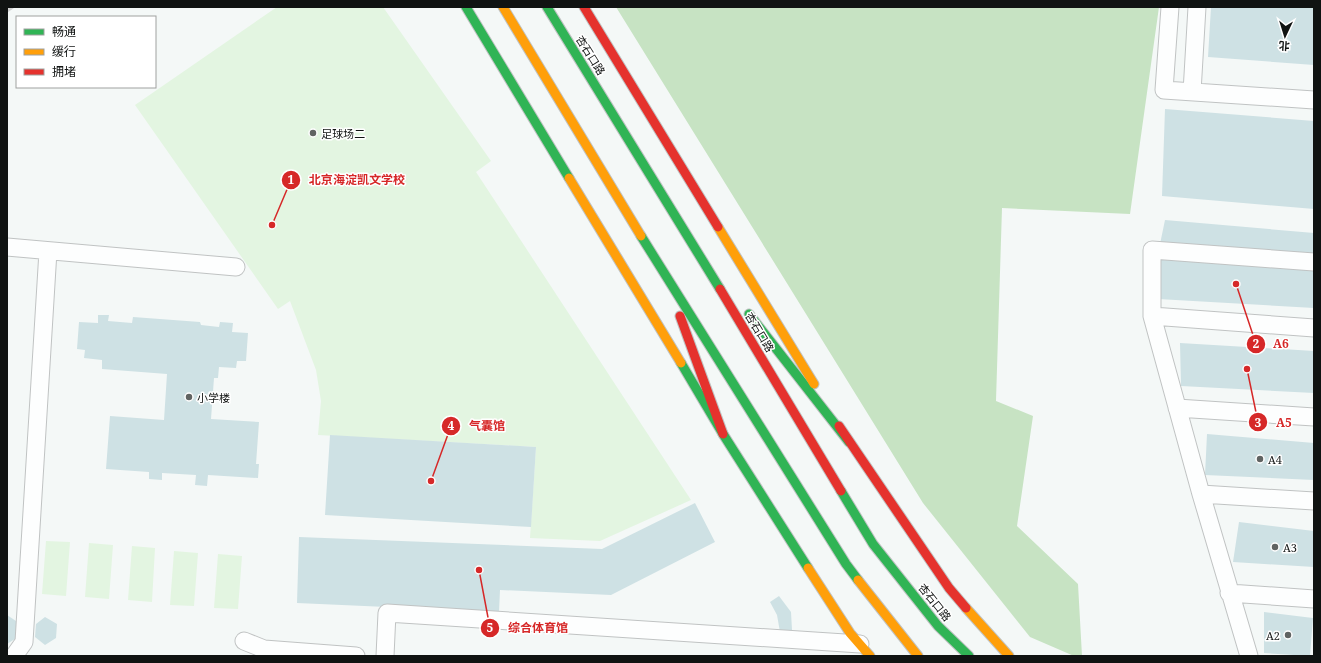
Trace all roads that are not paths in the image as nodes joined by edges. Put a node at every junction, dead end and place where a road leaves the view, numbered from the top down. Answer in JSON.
{"nodes":[{"id":1,"x":466,"y":7,"type":"edge"},
{"id":2,"x":503,"y":7,"type":"edge"},
{"id":3,"x":548,"y":7,"type":"edge"},
{"id":4,"x":584,"y":7,"type":"edge"},
{"id":5,"x":1170,"y":7,"type":"edge"},
{"id":6,"x":1197,"y":7,"type":"edge"},
{"id":7,"x":1192,"y":92,"type":"junction"},
{"id":8,"x":1314,"y":100,"type":"edge"},
{"id":9,"x":687,"y":233,"type":"junction"},
{"id":10,"x":7,"y":247,"type":"edge"},
{"id":11,"x":48,"y":251,"type":"junction"},
{"id":12,"x":1314,"y":262,"type":"edge"},
{"id":13,"x":236,"y":267,"type":"dead end"},
{"id":14,"x":666,"y":277,"type":"junction"},
{"id":15,"x":734,"y":295,"type":"dead end"},
{"id":16,"x":744,"y":307,"type":"dead end"},
{"id":17,"x":1152,"y":316,"type":"junction"},
{"id":18,"x":1314,"y":328,"type":"edge"},
{"id":19,"x":1177,"y":408,"type":"junction"},
{"id":20,"x":1314,"y":417,"type":"edge"},
{"id":21,"x":723,"y":434,"type":"junction"},
{"id":22,"x":848,"y":442,"type":"junction"},
{"id":23,"x":1201,"y":494,"type":"junction"},
{"id":24,"x":1314,"y":502,"type":"edge"},
{"id":25,"x":1229,"y":593,"type":"junction"},
{"id":26,"x":1314,"y":599,"type":"edge"},
{"id":27,"x":244,"y":641,"type":"dead end"},
{"id":28,"x":865,"y":650,"type":"edge"},
{"id":29,"x":14,"y":656,"type":"edge"},
{"id":30,"x":356,"y":656,"type":"edge"},
{"id":31,"x":385,"y":656,"type":"edge"},
{"id":32,"x":918,"y":656,"type":"edge"},
{"id":33,"x":969,"y":656,"type":"edge"},
{"id":34,"x":1009,"y":656,"type":"edge"},
{"id":35,"x":1249,"y":656,"type":"edge"}],
"edges":[{"from":1,"to":21,"type":"main road"},
{"from":2,"to":14,"type":"main road"},
{"from":3,"to":9,"type":"main road","name":"杏石口路"},
{"from":4,"to":22,"type":"main road"},
{"from":5,"to":7,"type":"street"},
{"from":6,"to":7,"type":"street"},
{"from":7,"to":8,"type":"street"},
{"from":9,"to":15,"type":"main road"},
{"from":9,"to":33,"type":"main road","name":"杏石口路"},
{"from":10,"to":11,"type":"street"},
{"from":11,"to":13,"type":"street"},
{"from":11,"to":29,"type":"street"},
{"from":12,"to":17,"type":"street"},
{"from":14,"to":21,"type":"main road"},
{"from":14,"to":32,"type":"main road"},
{"from":16,"to":22,"type":"main road"},
{"from":17,"to":18,"type":"street"},
{"from":17,"to":19,"type":"street"},
{"from":19,"to":20,"type":"street"},
{"from":19,"to":23,"type":"street"},
{"from":21,"to":28,"type":"main road"},
{"from":22,"to":34,"type":"main road"},
{"from":23,"to":24,"type":"street"},
{"from":23,"to":25,"type":"street"},
{"from":25,"to":26,"type":"street"},
{"from":25,"to":35,"type":"street"},
{"from":27,"to":30,"type":"street"},
{"from":28,"to":31,"type":"street"}]}
